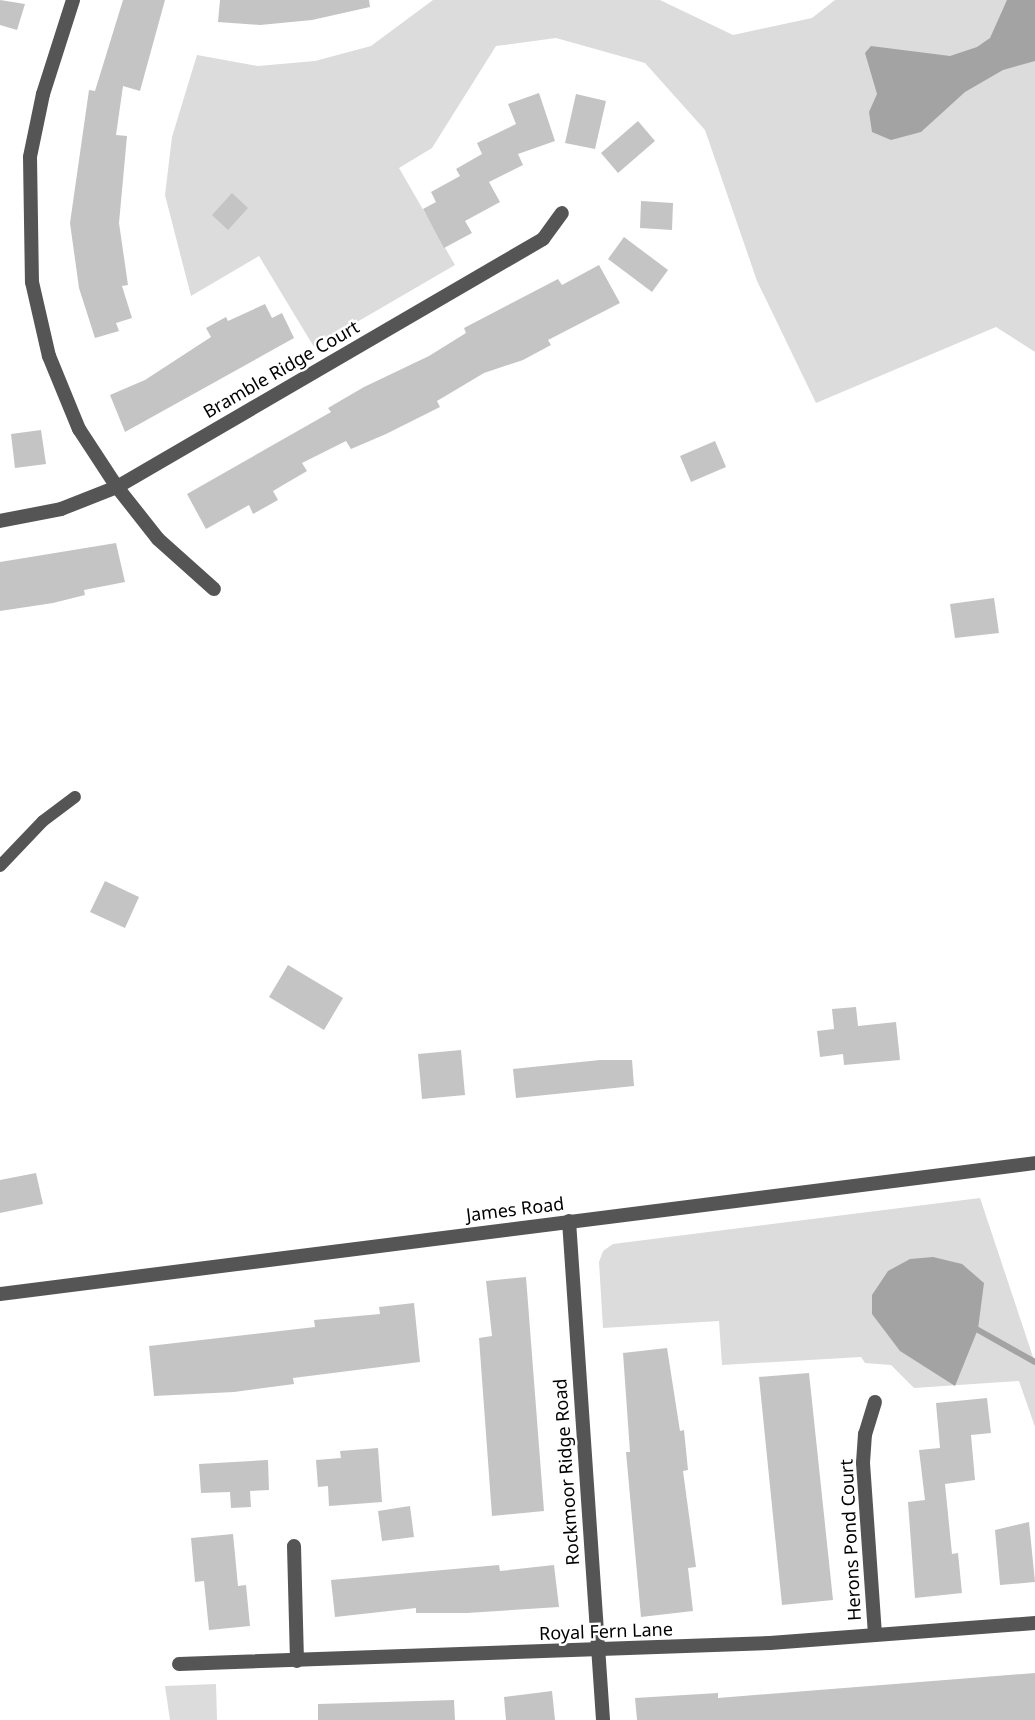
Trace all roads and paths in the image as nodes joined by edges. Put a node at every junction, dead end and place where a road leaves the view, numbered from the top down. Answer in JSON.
{"nodes":[{"id":1,"x":74,"y":0,"type":"edge"},
{"id":2,"x":562,"y":213,"type":"dead end"},
{"id":3,"x":117,"y":487,"type":"junction"},
{"id":4,"x":0,"y":521,"type":"edge"},
{"id":5,"x":214,"y":589,"type":"dead end"},
{"id":6,"x":75,"y":797,"type":"dead end"},
{"id":7,"x":0,"y":866,"type":"edge"},
{"id":8,"x":1035,"y":1163,"type":"edge"},
{"id":9,"x":569,"y":1221,"type":"junction"},
{"id":10,"x":0,"y":1294,"type":"edge"},
{"id":11,"x":875,"y":1402,"type":"dead end"},
{"id":12,"x":294,"y":1546,"type":"dead end"},
{"id":13,"x":1035,"y":1623,"type":"edge"},
{"id":14,"x":875,"y":1635,"type":"junction"},
{"id":15,"x":597,"y":1650,"type":"junction"},
{"id":16,"x":297,"y":1661,"type":"junction"},
{"id":17,"x":179,"y":1664,"type":"dead end"},
{"id":18,"x":603,"y":1720,"type":"edge"}],
"edges":[{"from":1,"to":3,"type":"street"},
{"from":2,"to":3,"type":"street","name":"Bramble Ridge Court"},
{"from":3,"to":4,"type":"street","name":"Bramble Ridge Court"},
{"from":3,"to":5,"type":"street"},
{"from":6,"to":7,"type":"lane"},
{"from":8,"to":9,"type":"street","name":"James Road"},
{"from":9,"to":10,"type":"street","name":"James Road"},
{"from":9,"to":15,"type":"street","name":"Rockmoor Ridge Road"},
{"from":11,"to":14,"type":"street","name":"Herons Pond Court"},
{"from":12,"to":16,"type":"street"},
{"from":13,"to":14,"type":"street","name":"Royal Fern Lane"},
{"from":14,"to":15,"type":"street","name":"Royal Fern Lane"},
{"from":15,"to":16,"type":"street","name":"Royal Fern Lane"},
{"from":15,"to":18,"type":"street","name":"Rockmoor Ridge Road"},
{"from":16,"to":17,"type":"street","name":"Royal Fern Lane"}]}
